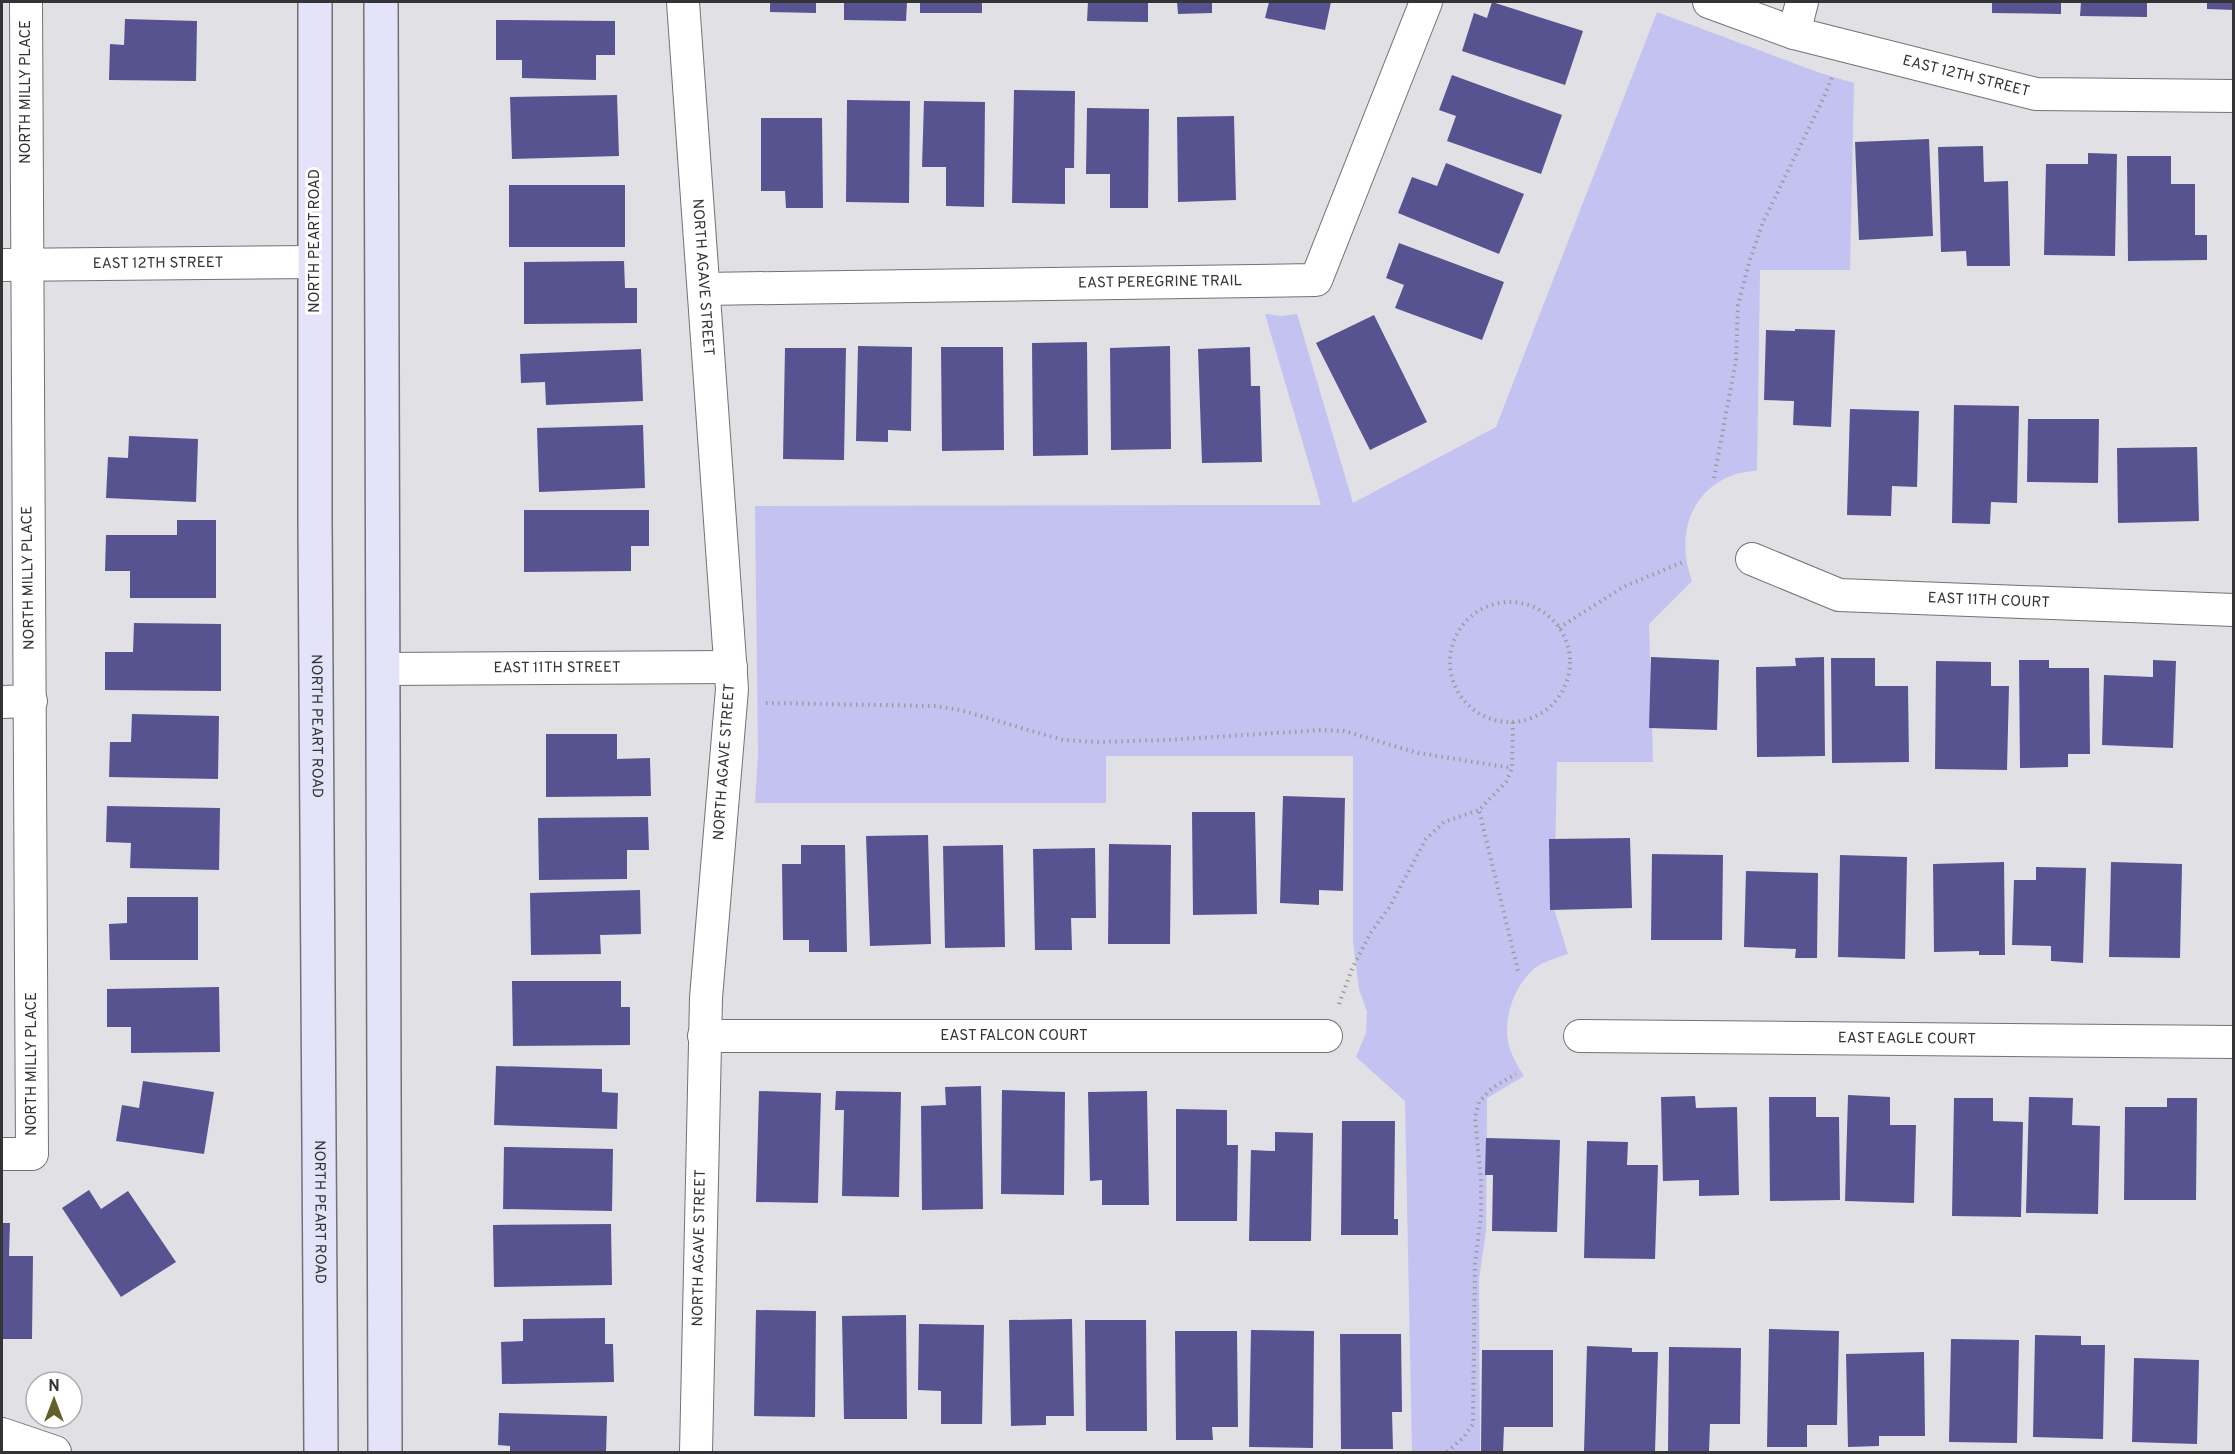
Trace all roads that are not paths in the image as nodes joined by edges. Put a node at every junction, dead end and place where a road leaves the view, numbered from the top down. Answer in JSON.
{"nodes":[{"id":1,"x":26,"y":2,"type":"edge"},
{"id":2,"x":315,"y":2,"type":"edge"},
{"id":3,"x":381,"y":2,"type":"edge"},
{"id":4,"x":683,"y":2,"type":"edge"},
{"id":5,"x":1426,"y":2,"type":"edge"},
{"id":6,"x":1709,"y":2,"type":"edge"},
{"id":7,"x":1802,"y":2,"type":"edge"},
{"id":8,"x":1794,"y":33,"type":"junction"},
{"id":9,"x":2234,"y":96,"type":"edge"},
{"id":10,"x":315,"y":262,"type":"junction"},
{"id":11,"x":14,"y":265,"type":"edge"},
{"id":12,"x":704,"y":289,"type":"junction"},
{"id":13,"x":1752,"y":559,"type":"dead end"},
{"id":14,"x":2234,"y":609,"type":"edge"},
{"id":15,"x":730,"y":668,"type":"junction"},
{"id":16,"x":383,"y":669,"type":"junction"},
{"id":17,"x":16,"y":702,"type":"edge"},
{"id":18,"x":704,"y":1036,"type":"junction"},
{"id":19,"x":1326,"y":1036,"type":"dead end"},
{"id":20,"x":1580,"y":1036,"type":"dead end"},
{"id":21,"x":2234,"y":1042,"type":"edge"},
{"id":22,"x":17,"y":1154,"type":"edge"},
{"id":23,"x":2,"y":1434,"type":"edge"},
{"id":24,"x":55,"y":1452,"type":"edge"},
{"id":25,"x":321,"y":1452,"type":"edge"},
{"id":26,"x":385,"y":1452,"type":"edge"},
{"id":27,"x":696,"y":1452,"type":"edge"}],
"edges":[{"from":1,"to":11,"type":"street","name":"NORTH MILLY PLACE"},
{"from":2,"to":10,"type":"street","name":"NORTH PEART ROAD"},
{"from":3,"to":16,"type":"street"},
{"from":4,"to":12,"type":"street","name":"NORTH AGAVE STREET"},
{"from":5,"to":12,"type":"street","name":"EAST PEREGRINE TRAIL"},
{"from":6,"to":8,"type":"street","name":"EAST 12TH STREET"},
{"from":7,"to":8,"type":"street"},
{"from":8,"to":9,"type":"street","name":"EAST 12TH STREET"},
{"from":10,"to":11,"type":"street","name":"EAST 12TH STREET"},
{"from":10,"to":25,"type":"street","name":"NORTH PEART ROAD"},
{"from":11,"to":17,"type":"street","name":"NORTH MILLY PLACE"},
{"from":12,"to":15,"type":"street","name":"NORTH AGAVE STREET"},
{"from":13,"to":14,"type":"street","name":"EAST 11TH COURT"},
{"from":15,"to":16,"type":"street","name":"EAST 11TH STREET"},
{"from":15,"to":18,"type":"street","name":"NORTH AGAVE STREET"},
{"from":16,"to":26,"type":"street"},
{"from":17,"to":22,"type":"street","name":"NORTH MILLY PLACE"},
{"from":18,"to":19,"type":"street","name":"EAST FALCON COURT"},
{"from":18,"to":27,"type":"street","name":"NORTH AGAVE STREET"},
{"from":20,"to":21,"type":"street","name":"EAST EAGLE COURT"},
{"from":23,"to":24,"type":"street"}]}
